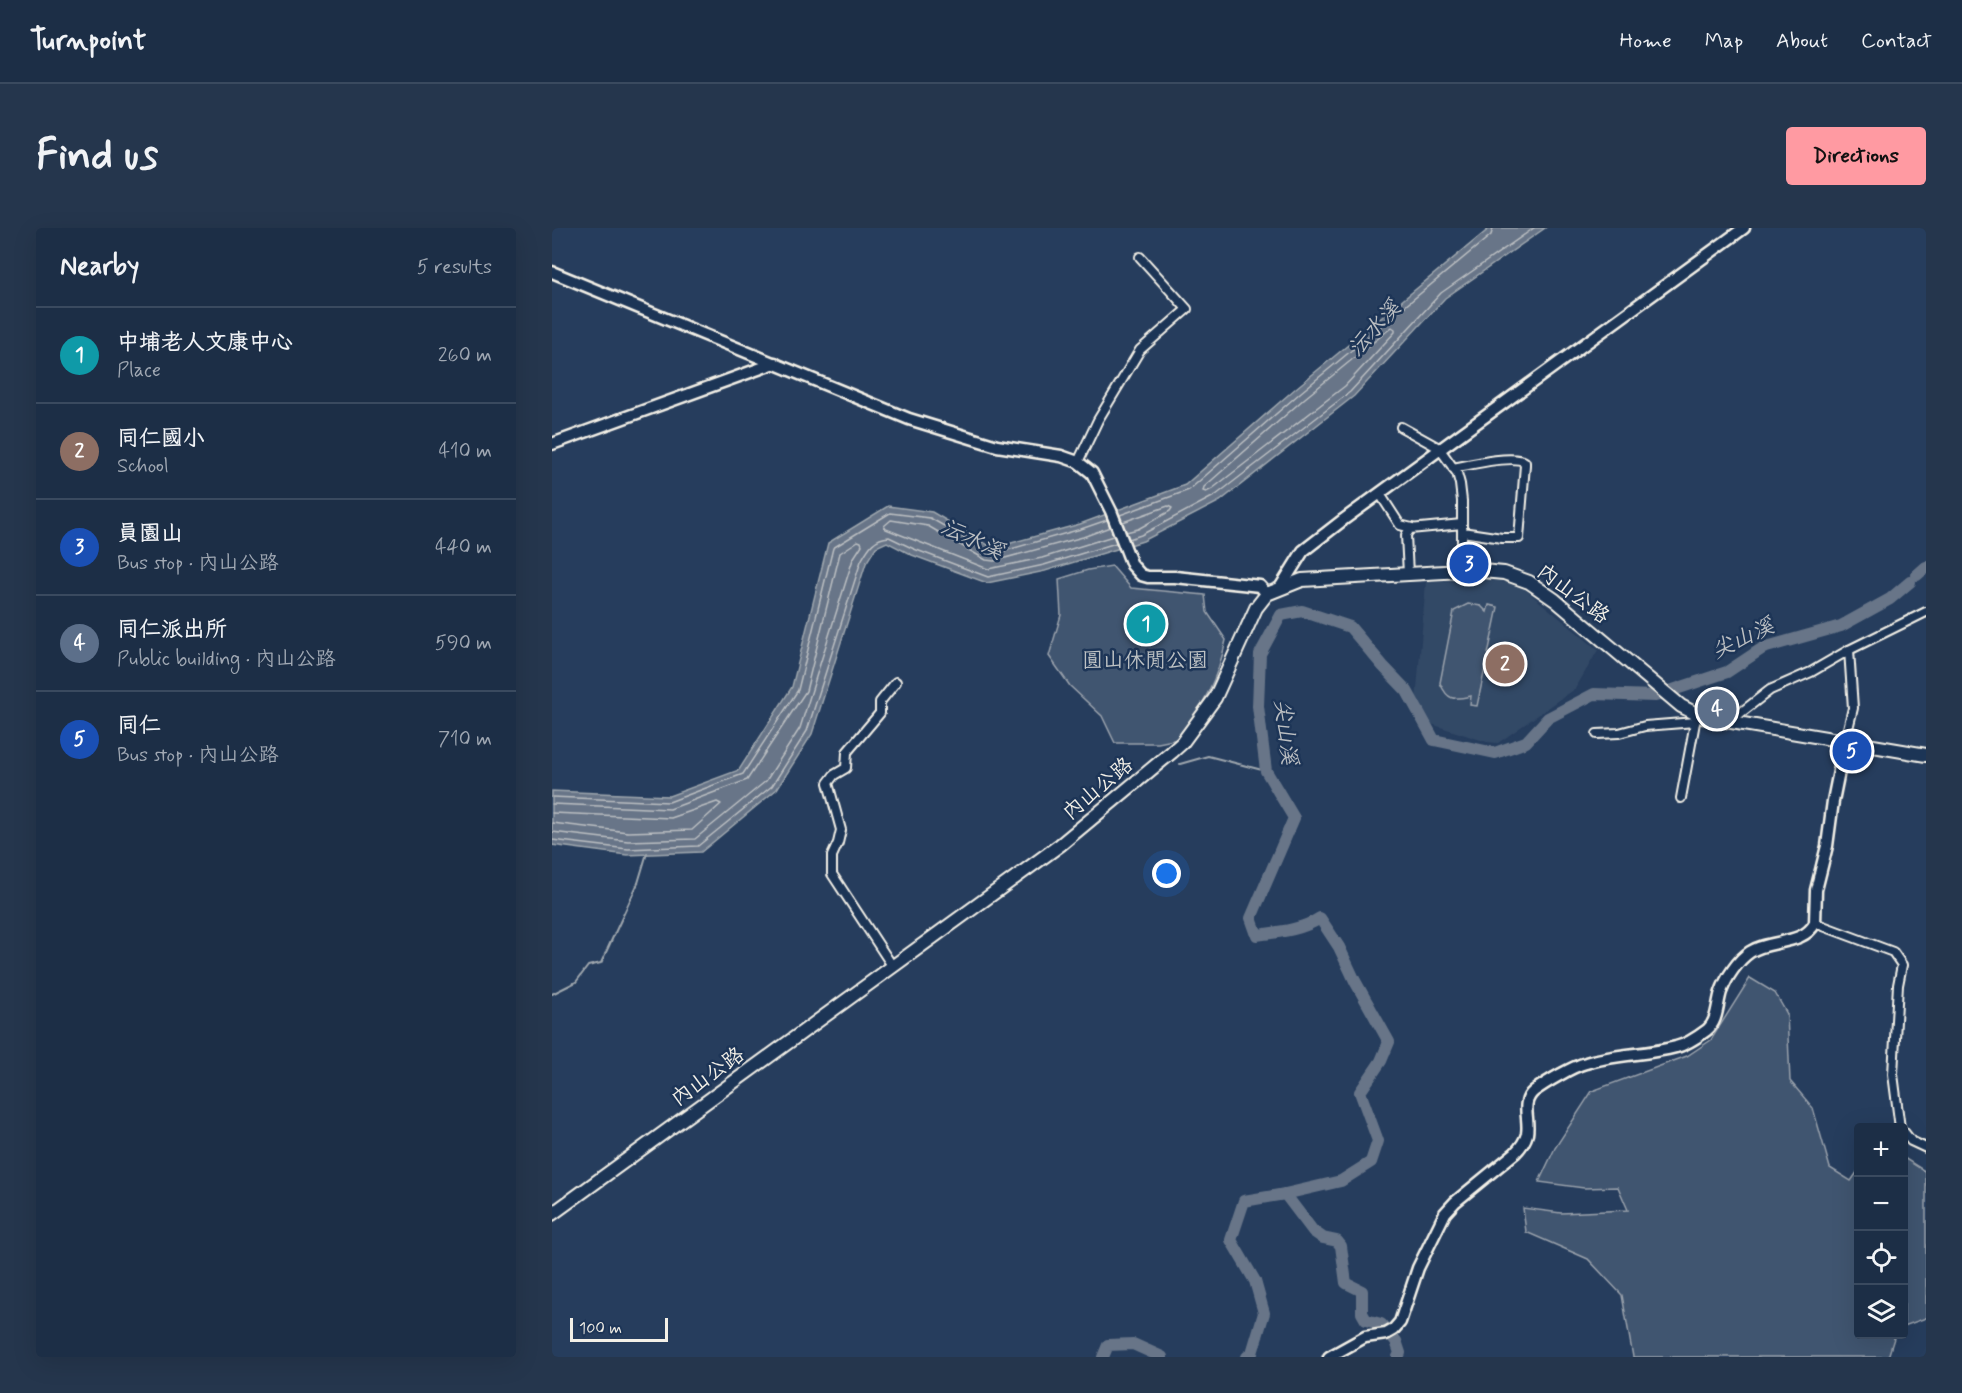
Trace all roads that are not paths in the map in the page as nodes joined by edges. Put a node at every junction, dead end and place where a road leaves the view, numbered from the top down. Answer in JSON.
{"nodes":[{"id":1,"x":1744,"y":228,"type":"edge"},
{"id":2,"x":1140,"y":257,"type":"dead end"},
{"id":3,"x":552,"y":272,"type":"edge"},
{"id":4,"x":775,"y":363,"type":"junction"},
{"id":5,"x":1401,"y":427,"type":"dead end"},
{"id":6,"x":552,"y":444,"type":"edge"},
{"id":7,"x":1439,"y":448,"type":"junction"},
{"id":8,"x":1078,"y":462,"type":"junction"},
{"id":9,"x":1454,"y":468,"type":"junction"},
{"id":10,"x":1380,"y":494,"type":"junction"},
{"id":11,"x":1462,"y":527,"type":"junction"},
{"id":12,"x":1412,"y":528,"type":"junction"},
{"id":13,"x":1462,"y":571,"type":"junction"},
{"id":14,"x":1408,"y":574,"type":"junction"},
{"id":15,"x":1280,"y":588,"type":"junction"},
{"id":16,"x":1268,"y":594,"type":"junction"},
{"id":17,"x":1926,"y":612,"type":"edge"},
{"id":18,"x":1849,"y":650,"type":"junction"},
{"id":19,"x":896,"y":682,"type":"dead end"},
{"id":20,"x":1696,"y":718,"type":"junction"},
{"id":21,"x":1728,"y":722,"type":"junction"},
{"id":22,"x":1597,"y":734,"type":"dead end"},
{"id":23,"x":1845,"y":741,"type":"junction"},
{"id":24,"x":1926,"y":755,"type":"edge"},
{"id":25,"x":1681,"y":798,"type":"dead end"},
{"id":26,"x":1815,"y":923,"type":"junction"},
{"id":27,"x":893,"y":968,"type":"junction"},
{"id":28,"x":1899,"y":1123,"type":"edge"},
{"id":29,"x":1908,"y":1137,"type":"edge"},
{"id":30,"x":1926,"y":1148,"type":"edge"},
{"id":31,"x":552,"y":1214,"type":"edge"},
{"id":32,"x":1329,"y":1357,"type":"edge"}],
"edges":[{"from":1,"to":7,"type":"street"},
{"from":2,"to":8,"type":"street"},
{"from":3,"to":4,"type":"street"},
{"from":4,"to":6,"type":"street"},
{"from":4,"to":8,"type":"street"},
{"from":5,"to":7,"type":"street"},
{"from":7,"to":9,"type":"street"},
{"from":7,"to":10,"type":"street"},
{"from":8,"to":16,"type":"street"},
{"from":9,"to":11,"type":"street"},
{"from":9,"to":11,"type":"street"},
{"from":10,"to":12,"type":"street"},
{"from":10,"to":15,"type":"street"},
{"from":11,"to":12,"type":"street"},
{"from":11,"to":13,"type":"street"},
{"from":12,"to":14,"type":"street"},
{"from":13,"to":14,"type":"main road","name":"內山公路"},
{"from":13,"to":20,"type":"main road","name":"內山公路"},
{"from":14,"to":15,"type":"main road","name":"內山公路"},
{"from":15,"to":16,"type":"main road","name":"內山公路"},
{"from":16,"to":27,"type":"main road","name":"內山公路"},
{"from":17,"to":18,"type":"street"},
{"from":18,"to":21,"type":"street"},
{"from":18,"to":23,"type":"street"},
{"from":19,"to":27,"type":"street"},
{"from":20,"to":21,"type":"main road"},
{"from":20,"to":22,"type":"street"},
{"from":20,"to":25,"type":"street"},
{"from":21,"to":23,"type":"main road"},
{"from":23,"to":24,"type":"main road"},
{"from":23,"to":26,"type":"street"},
{"from":26,"to":28,"type":"street"},
{"from":26,"to":32,"type":"street"},
{"from":27,"to":31,"type":"main road","name":"內山公路"},
{"from":29,"to":30,"type":"street"}]}
